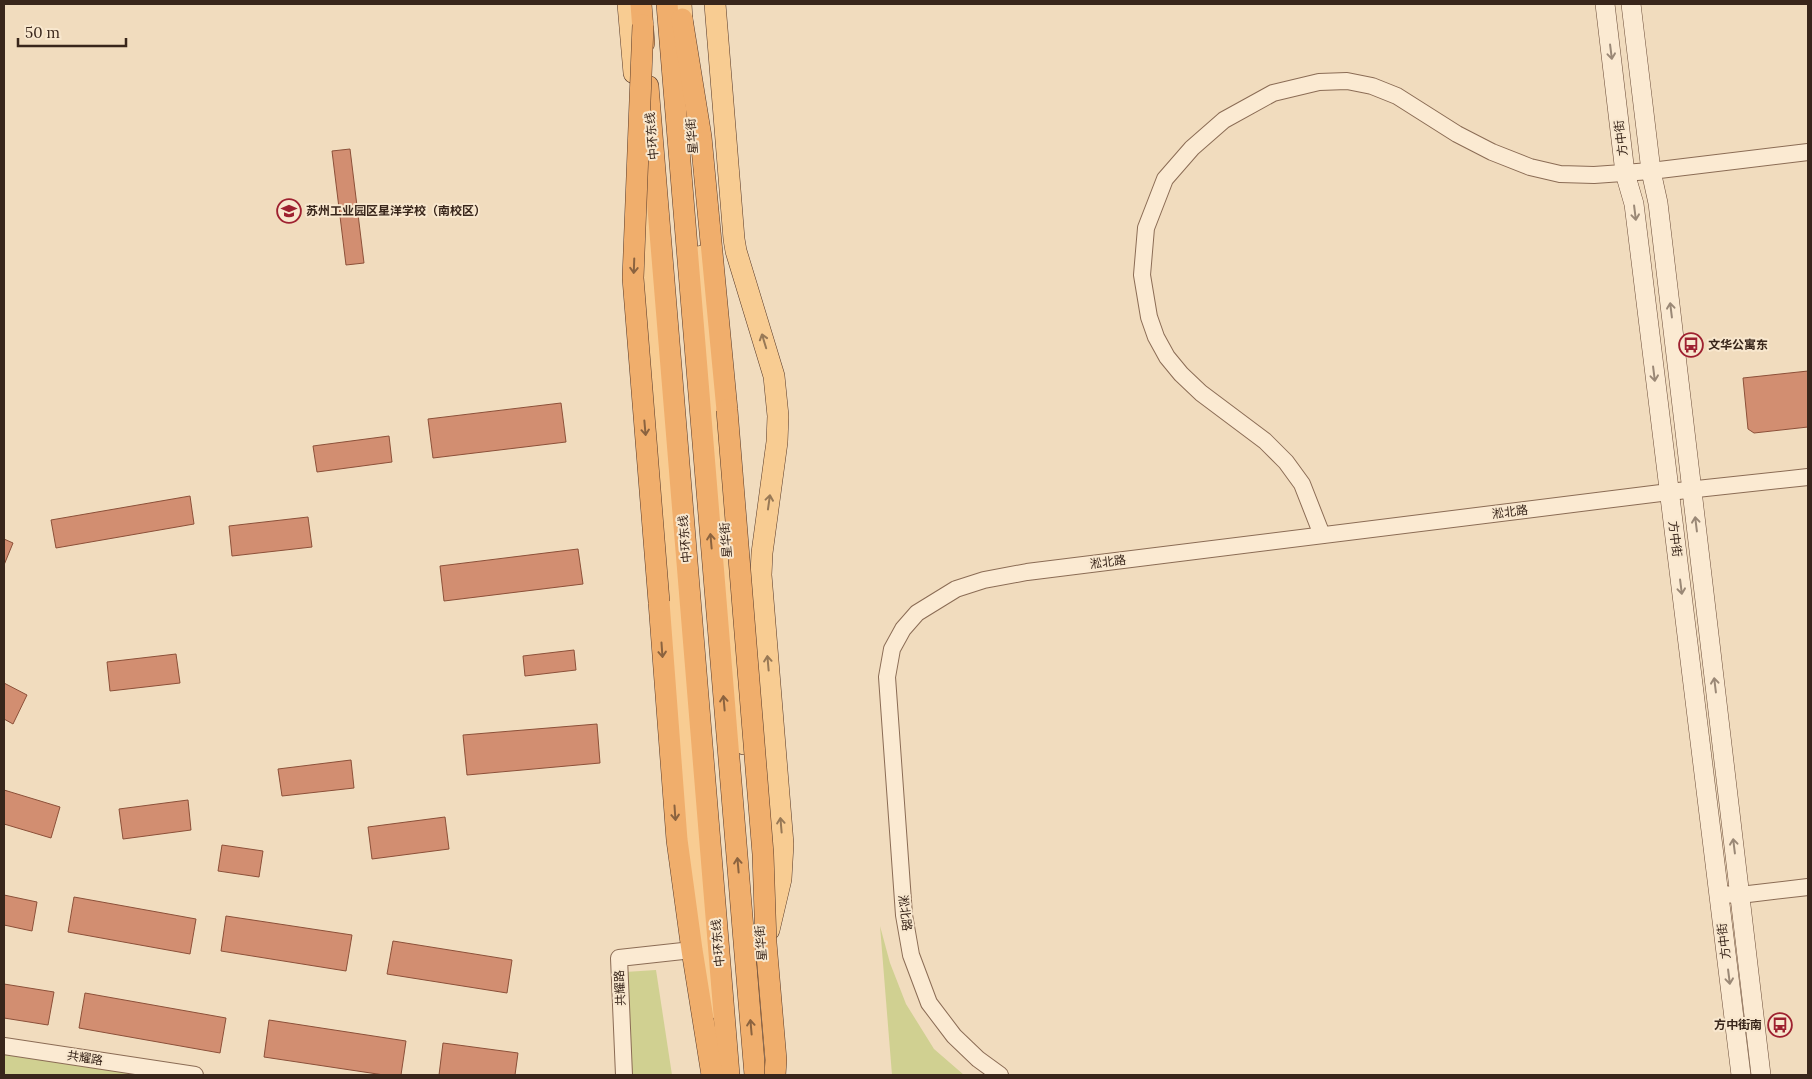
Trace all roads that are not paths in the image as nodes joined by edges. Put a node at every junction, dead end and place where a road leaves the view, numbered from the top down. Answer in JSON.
{"nodes":[{"id":1,"x":628,"y":4,"type":"edge"},
{"id":2,"x":641,"y":4,"type":"edge"},
{"id":3,"x":715,"y":4,"type":"edge"},
{"id":4,"x":1605,"y":4,"type":"edge"},
{"id":5,"x":1631,"y":4,"type":"edge"},
{"id":6,"x":677,"y":9,"type":"edge"},
{"id":7,"x":643,"y":25,"type":"junction"},
{"id":8,"x":1808,"y":152,"type":"edge"},
{"id":9,"x":1625,"y":172,"type":"junction"},
{"id":10,"x":1651,"y":172,"type":"junction"},
{"id":11,"x":1808,"y":477,"type":"edge"},
{"id":12,"x":1692,"y":489,"type":"junction"},
{"id":13,"x":1669,"y":492,"type":"junction"},
{"id":14,"x":1322,"y":535,"type":"junction"},
{"id":15,"x":1808,"y":887,"type":"edge"},
{"id":16,"x":1718,"y":894,"type":"junction"},
{"id":17,"x":1740,"y":895,"type":"junction"},
{"id":18,"x":699,"y":950,"type":"junction"},
{"id":19,"x":762,"y":959,"type":"junction"},
{"id":20,"x":4,"y":1046,"type":"edge"},
{"id":21,"x":195,"y":1075,"type":"edge"},
{"id":22,"x":624,"y":1075,"type":"edge"},
{"id":23,"x":714,"y":1075,"type":"edge"},
{"id":24,"x":729,"y":1075,"type":"edge"},
{"id":25,"x":755,"y":1075,"type":"edge"},
{"id":26,"x":773,"y":1075,"type":"edge"},
{"id":27,"x":1000,"y":1075,"type":"edge"},
{"id":28,"x":1741,"y":1075,"type":"edge"},
{"id":29,"x":1761,"y":1075,"type":"edge"}],
"edges":[{"from":1,"to":18,"type":"main road"},
{"from":2,"to":7,"type":"highway","name":"中环东线"},
{"from":19,"to":3,"type":"main road","one_way":true},
{"from":4,"to":9,"type":"main road","name":"方中街","one_way":true},
{"from":5,"to":10,"type":"main road","name":"方中街"},
{"from":6,"to":19,"type":"main road","name":"星华街"},
{"from":25,"to":6,"type":"highway","name":"中环东线","one_way":true},
{"from":6,"to":26,"type":"highway","bridge":true},
{"from":7,"to":18,"type":"highway","one_way":true,"bridge":true},
{"from":7,"to":24,"type":"highway","name":"中环东线","bridge":true},
{"from":8,"to":10,"type":"street"},
{"from":9,"to":10,"type":"street"},
{"from":9,"to":13,"type":"main road","name":"方中街","one_way":true},
{"from":9,"to":14,"type":"street"},
{"from":12,"to":10,"type":"main road","name":"方中街","one_way":true},
{"from":11,"to":12,"type":"street","name":"淞北路"},
{"from":12,"to":13,"type":"street","name":"淞北路"},
{"from":17,"to":12,"type":"main road","name":"方中街","one_way":true},
{"from":13,"to":14,"type":"street","name":"淞北路"},
{"from":13,"to":16,"type":"main road","name":"方中街","one_way":true},
{"from":14,"to":27,"type":"street","name":"淞北路"},
{"from":15,"to":17,"type":"street"},
{"from":16,"to":17,"type":"street"},
{"from":16,"to":28,"type":"main road","name":"方中街","one_way":true},
{"from":17,"to":29,"type":"main road","name":"方中街"},
{"from":18,"to":22,"type":"street","name":"共耀路"},
{"from":18,"to":23,"type":"highway"},
{"from":19,"to":26,"type":"main road","name":"星华街"},
{"from":20,"to":21,"type":"street","name":"共耀路"}]}
